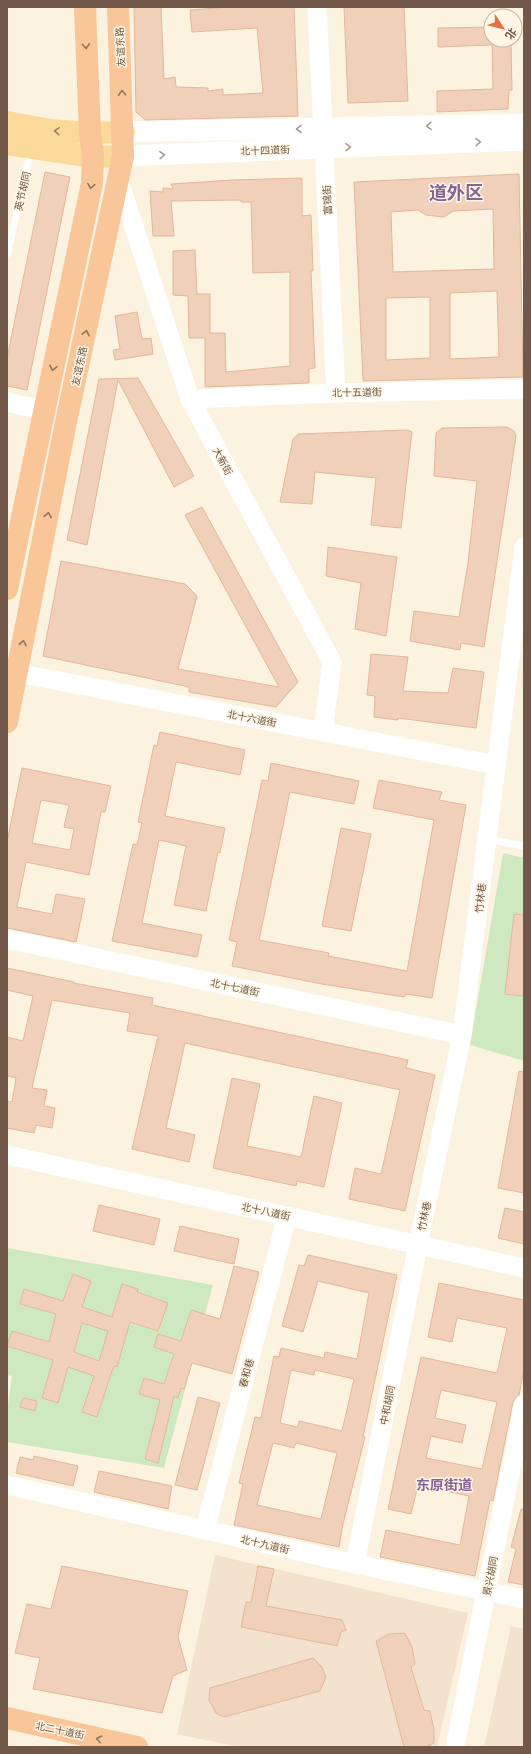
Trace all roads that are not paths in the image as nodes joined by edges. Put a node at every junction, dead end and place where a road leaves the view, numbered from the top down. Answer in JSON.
{"nodes":[{"id":1,"x":85,"y":7,"type":"edge"},
{"id":2,"x":118,"y":7,"type":"edge"},
{"id":3,"x":317,"y":7,"type":"edge"},
{"id":4,"x":7,"y":122,"type":"edge"},
{"id":5,"x":524,"y":124,"type":"edge"},
{"id":6,"x":124,"y":132,"type":"junction"},
{"id":7,"x":90,"y":133,"type":"junction"},
{"id":8,"x":324,"y":138,"type":"junction"},
{"id":9,"x":524,"y":140,"type":"edge"},
{"id":10,"x":7,"y":144,"type":"edge"},
{"id":11,"x":31,"y":149,"type":"junction"},
{"id":12,"x":123,"y":156,"type":"junction"},
{"id":13,"x":93,"y":157,"type":"junction"},
{"id":14,"x":119,"y":181,"type":"junction"},
{"id":15,"x":7,"y":256,"type":"edge"},
{"id":16,"x":524,"y":389,"type":"edge"},
{"id":17,"x":336,"y":393,"type":"junction"},
{"id":18,"x":190,"y":400,"type":"junction"},
{"id":19,"x":7,"y":402,"type":"edge"},
{"id":20,"x":44,"y":410,"type":"junction"},
{"id":21,"x":524,"y":547,"type":"edge"},
{"id":22,"x":7,"y":589,"type":"edge"},
{"id":23,"x":12,"y":672,"type":"edge"},
{"id":24,"x":7,"y":722,"type":"edge"},
{"id":25,"x":323,"y":732,"type":"junction"},
{"id":26,"x":496,"y":765,"type":"junction"},
{"id":27,"x":487,"y":838,"type":"junction"},
{"id":28,"x":524,"y":846,"type":"edge"},
{"id":29,"x":7,"y":939,"type":"edge"},
{"id":30,"x":462,"y":1035,"type":"junction"},
{"id":31,"x":7,"y":1155,"type":"edge"},
{"id":32,"x":287,"y":1216,"type":"junction"},
{"id":33,"x":418,"y":1245,"type":"junction"},
{"id":34,"x":524,"y":1268,"type":"edge"},
{"id":35,"x":524,"y":1404,"type":"edge"},
{"id":36,"x":7,"y":1486,"type":"edge"},
{"id":37,"x":205,"y":1530,"type":"junction"},
{"id":38,"x":355,"y":1564,"type":"junction"},
{"id":39,"x":488,"y":1591,"type":"junction"},
{"id":40,"x":524,"y":1599,"type":"edge"},
{"id":41,"x":7,"y":1718,"type":"edge"},
{"id":42,"x":137,"y":1747,"type":"edge"},
{"id":43,"x":455,"y":1747,"type":"edge"}],
"edges":[{"from":1,"to":7,"type":"highway","one_way":true},
{"from":6,"to":2,"type":"highway","name":"友谊东路","one_way":true},
{"from":3,"to":8,"type":"street","name":"富锦街"},
{"from":7,"to":4,"type":"main road","name":"北十四道街","one_way":true},
{"from":5,"to":8,"type":"main road","name":"北十四道街","one_way":true},
{"from":6,"to":7,"type":"main road","name":"北十四道街"},
{"from":8,"to":6,"type":"main road","name":"北十四道街","one_way":true},
{"from":6,"to":12,"type":"highway","name":"友谊东路"},
{"from":7,"to":13,"type":"highway"},
{"from":8,"to":9,"type":"main road","name":"北十四道街","one_way":true},
{"from":12,"to":8,"type":"main road","name":"北十四道街","one_way":true},
{"from":8,"to":17,"type":"street","name":"富锦街"},
{"from":10,"to":11,"type":"main road","name":"北十四道街"},
{"from":11,"to":13,"type":"main road","name":"北十四道街"},
{"from":11,"to":15,"type":"lane","name":"英节胡同"},
{"from":12,"to":13,"type":"main road","name":"北十四道街"},
{"from":12,"to":14,"type":"highway","name":"友谊东路"},
{"from":13,"to":20,"type":"highway","one_way":true},
{"from":14,"to":18,"type":"street","name":"大新街"},
{"from":23,"to":14,"type":"highway","name":"友谊东路","one_way":true},
{"from":16,"to":17,"type":"street","name":"北十五道街"},
{"from":17,"to":18,"type":"street","name":"北十五道街"},
{"from":18,"to":25,"type":"street","name":"大新街"},
{"from":19,"to":20,"type":"street"},
{"from":20,"to":22,"type":"highway"},
{"from":21,"to":26,"type":"street","name":"竹林巷"},
{"from":23,"to":24,"type":"highway","name":"友谊东路"},
{"from":23,"to":25,"type":"street","name":"北十六道街"},
{"from":25,"to":26,"type":"street","name":"北十六道街"},
{"from":26,"to":27,"type":"street","name":"竹林巷"},
{"from":27,"to":28,"type":"lane"},
{"from":27,"to":30,"type":"street","name":"竹林巷"},
{"from":29,"to":30,"type":"street","name":"北十七道街"},
{"from":30,"to":33,"type":"street","name":"竹林巷"},
{"from":31,"to":32,"type":"street","name":"北十八道街"},
{"from":32,"to":33,"type":"street","name":"北十八道街"},
{"from":32,"to":37,"type":"street","name":"春和巷"},
{"from":33,"to":34,"type":"street","name":"北十八道街"},
{"from":33,"to":38,"type":"street","name":"中和胡同"},
{"from":35,"to":39,"type":"street","name":"景兴胡同"},
{"from":36,"to":37,"type":"street","name":"北十九道街"},
{"from":37,"to":38,"type":"street","name":"北十九道街"},
{"from":38,"to":39,"type":"street","name":"北十九道街"},
{"from":39,"to":40,"type":"street","name":"北十九道街"},
{"from":39,"to":43,"type":"street","name":"景兴胡同"},
{"from":42,"to":41,"type":"highway","name":"北二十道街","one_way":true}]}
